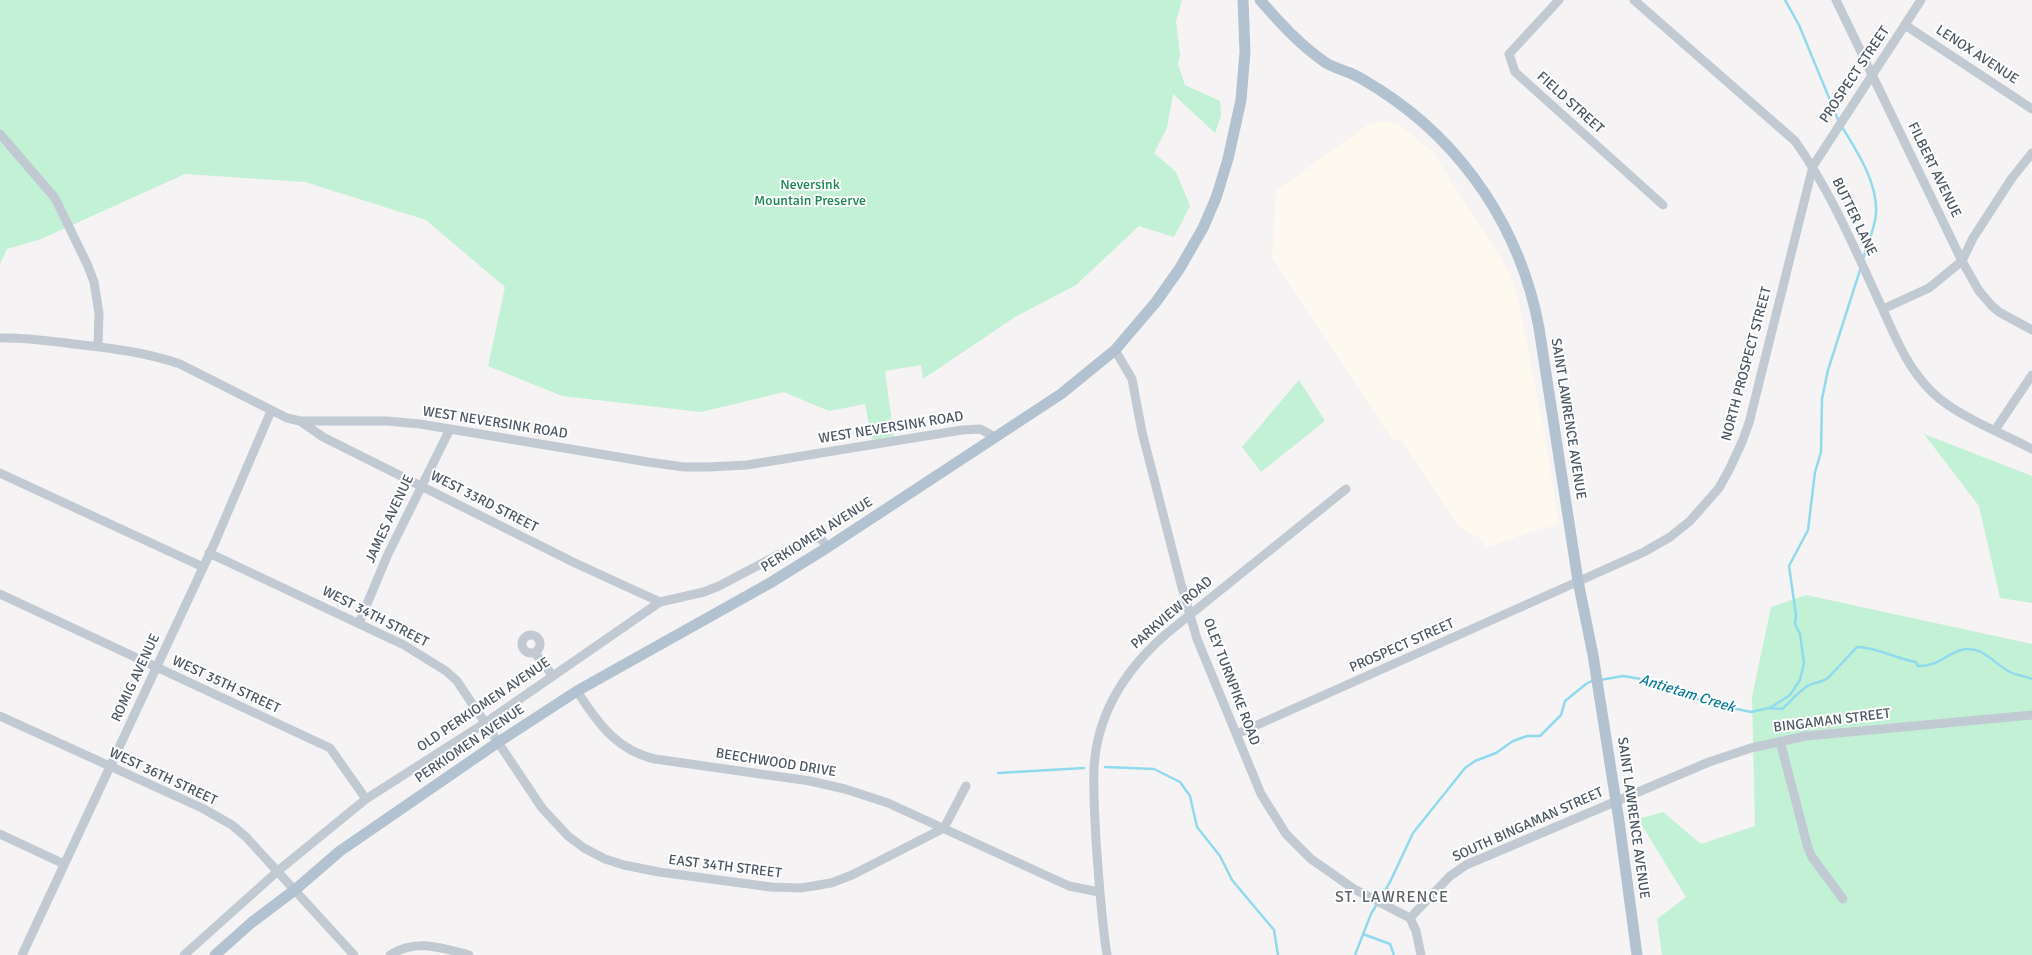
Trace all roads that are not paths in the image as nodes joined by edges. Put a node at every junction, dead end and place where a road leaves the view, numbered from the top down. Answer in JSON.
{"nodes":[{"id":1,"x":1243,"y":0,"type":"edge"},
{"id":2,"x":1260,"y":0,"type":"edge"},
{"id":3,"x":1559,"y":0,"type":"edge"},
{"id":4,"x":1634,"y":0,"type":"edge"},
{"id":5,"x":1836,"y":0,"type":"edge"},
{"id":6,"x":1922,"y":0,"type":"edge"},
{"id":7,"x":1905,"y":24,"type":"junction"},
{"id":8,"x":1872,"y":74,"type":"junction"},
{"id":9,"x":2032,"y":109,"type":"edge"},
{"id":10,"x":0,"y":134,"type":"edge"},
{"id":11,"x":2032,"y":154,"type":"edge"},
{"id":12,"x":1813,"y":166,"type":"junction"},
{"id":13,"x":1663,"y":205,"type":"dead end"},
{"id":14,"x":1962,"y":261,"type":"junction"},
{"id":15,"x":1883,"y":310,"type":"junction"},
{"id":16,"x":2032,"y":330,"type":"edge"},
{"id":17,"x":0,"y":338,"type":"edge"},
{"id":18,"x":98,"y":347,"type":"junction"},
{"id":19,"x":1115,"y":350,"type":"junction"},
{"id":20,"x":2032,"y":375,"type":"edge"},
{"id":21,"x":271,"y":410,"type":"junction"},
{"id":22,"x":300,"y":421,"type":"junction"},
{"id":23,"x":450,"y":429,"type":"junction"},
{"id":24,"x":1995,"y":430,"type":"junction"},
{"id":25,"x":995,"y":437,"type":"junction"},
{"id":26,"x":2032,"y":449,"type":"edge"},
{"id":27,"x":0,"y":473,"type":"edge"},
{"id":28,"x":421,"y":485,"type":"junction"},
{"id":29,"x":1346,"y":489,"type":"dead end"},
{"id":30,"x":828,"y":547,"type":"junction"},
{"id":31,"x":210,"y":553,"type":"junction"},
{"id":32,"x":203,"y":567,"type":"junction"},
{"id":33,"x":1578,"y":581,"type":"junction"},
{"id":34,"x":0,"y":594,"type":"edge"},
{"id":35,"x":660,"y":602,"type":"junction"},
{"id":36,"x":1190,"y":614,"type":"junction"},
{"id":37,"x":359,"y":622,"type":"junction"},
{"id":38,"x":536,"y":653,"type":"dead end"},
{"id":39,"x":156,"y":667,"type":"junction"},
{"id":40,"x":553,"y":676,"type":"junction"},
{"id":41,"x":577,"y":691,"type":"junction"},
{"id":42,"x":2032,"y":715,"type":"edge"},
{"id":43,"x":0,"y":716,"type":"edge"},
{"id":44,"x":485,"y":723,"type":"junction"},
{"id":45,"x":1237,"y":734,"type":"junction"},
{"id":46,"x":1780,"y":741,"type":"junction"},
{"id":47,"x":498,"y":743,"type":"junction"},
{"id":48,"x":110,"y":767,"type":"junction"},
{"id":49,"x":966,"y":786,"type":"dead end"},
{"id":50,"x":366,"y":799,"type":"junction"},
{"id":51,"x":1616,"y":801,"type":"junction"},
{"id":52,"x":944,"y":828,"type":"junction"},
{"id":53,"x":0,"y":834,"type":"edge"},
{"id":54,"x":64,"y":864,"type":"junction"},
{"id":55,"x":279,"y":870,"type":"junction"},
{"id":56,"x":296,"y":889,"type":"junction"},
{"id":57,"x":1099,"y":892,"type":"junction"},
{"id":58,"x":1843,"y":899,"type":"dead end"},
{"id":59,"x":1410,"y":918,"type":"junction"},
{"id":60,"x":22,"y":955,"type":"edge"},
{"id":61,"x":184,"y":955,"type":"edge"},
{"id":62,"x":215,"y":955,"type":"edge"},
{"id":63,"x":354,"y":955,"type":"edge"},
{"id":64,"x":390,"y":955,"type":"edge"},
{"id":65,"x":469,"y":955,"type":"edge"},
{"id":66,"x":1107,"y":955,"type":"edge"},
{"id":67,"x":1421,"y":955,"type":"edge"},
{"id":68,"x":1638,"y":955,"type":"edge"}],
"edges":[{"from":1,"to":19,"type":"main road","name":"PERKIOMEN AVENUE"},
{"from":2,"to":33,"type":"main road","name":"SAINT LAWRENCE AVENUE"},
{"from":3,"to":13,"type":"street","name":"FIELD STREET"},
{"from":4,"to":12,"type":"street","name":"BUTTER LANE"},
{"from":5,"to":8,"type":"street","name":"FILBERT AVENUE"},
{"from":6,"to":7,"type":"street","name":"PROSPECT STREET"},
{"from":7,"to":8,"type":"street","name":"PROSPECT STREET"},
{"from":7,"to":9,"type":"street","name":"LENOX AVENUE"},
{"from":8,"to":12,"type":"street","name":"PROSPECT STREET"},
{"from":8,"to":14,"type":"street","name":"FILBERT AVENUE"},
{"from":10,"to":18,"type":"street"},
{"from":11,"to":14,"type":"street"},
{"from":12,"to":15,"type":"street","name":"BUTTER LANE"},
{"from":12,"to":33,"type":"street","name":"NORTH PROSPECT STREET"},
{"from":14,"to":15,"type":"street"},
{"from":14,"to":16,"type":"street","name":"FILBERT AVENUE"},
{"from":15,"to":24,"type":"street","name":"BUTTER LANE"},
{"from":17,"to":18,"type":"street","name":"WEST NEVERSINK ROAD"},
{"from":18,"to":21,"type":"street","name":"WEST NEVERSINK ROAD"},
{"from":19,"to":25,"type":"main road","name":"PERKIOMEN AVENUE"},
{"from":19,"to":36,"type":"street","name":"OLEY TURNPIKE ROAD"},
{"from":20,"to":24,"type":"street"},
{"from":21,"to":22,"type":"street","name":"WEST NEVERSINK ROAD"},
{"from":21,"to":31,"type":"street","name":"ROMIG AVENUE"},
{"from":22,"to":23,"type":"street","name":"WEST NEVERSINK ROAD"},
{"from":22,"to":28,"type":"street","name":"WEST 33RD STREET"},
{"from":23,"to":25,"type":"street","name":"WEST NEVERSINK ROAD"},
{"from":23,"to":28,"type":"street","name":"JAMES AVENUE"},
{"from":24,"to":26,"type":"street","name":"BUTTER LANE"},
{"from":25,"to":30,"type":"main road","name":"PERKIOMEN AVENUE"},
{"from":27,"to":32,"type":"street"},
{"from":28,"to":35,"type":"street","name":"WEST 33RD STREET"},
{"from":28,"to":37,"type":"street","name":"JAMES AVENUE"},
{"from":29,"to":36,"type":"street","name":"PARKVIEW ROAD"},
{"from":30,"to":35,"type":"street","name":"OLD PERKIOMEN AVENUE"},
{"from":30,"to":41,"type":"main road","name":"PERKIOMEN AVENUE"},
{"from":31,"to":32,"type":"street","name":"ROMIG AVENUE"},
{"from":31,"to":37,"type":"street","name":"WEST 34TH STREET"},
{"from":32,"to":39,"type":"street","name":"ROMIG AVENUE"},
{"from":33,"to":45,"type":"street","name":"PROSPECT STREET"},
{"from":33,"to":51,"type":"main road","name":"SAINT LAWRENCE AVENUE"},
{"from":34,"to":39,"type":"street","name":"WEST 35TH STREET"},
{"from":35,"to":40,"type":"street","name":"OLD PERKIOMEN AVENUE"},
{"from":36,"to":45,"type":"street","name":"OLEY TURNPIKE ROAD"},
{"from":36,"to":57,"type":"street","name":"PARKVIEW ROAD"},
{"from":37,"to":44,"type":"street","name":"WEST 34TH STREET"},
{"from":38,"to":40,"type":"street"},
{"from":39,"to":48,"type":"street","name":"ROMIG AVENUE"},
{"from":39,"to":50,"type":"street","name":"WEST 35TH STREET"},
{"from":40,"to":44,"type":"street","name":"OLD PERKIOMEN AVENUE"},
{"from":41,"to":47,"type":"main road","name":"PERKIOMEN AVENUE"},
{"from":41,"to":52,"type":"street","name":"BEECHWOOD DRIVE"},
{"from":42,"to":46,"type":"street","name":"BINGAMAN STREET"},
{"from":43,"to":48,"type":"street","name":"WEST 36TH STREET"},
{"from":44,"to":47,"type":"street","name":"WEST 34TH STREET"},
{"from":44,"to":50,"type":"street","name":"OLD PERKIOMEN AVENUE"},
{"from":45,"to":59,"type":"street","name":"OLEY TURNPIKE ROAD"},
{"from":46,"to":51,"type":"street","name":"BINGAMAN STREET"},
{"from":46,"to":58,"type":"street"},
{"from":47,"to":52,"type":"street","name":"EAST 34TH STREET"},
{"from":47,"to":56,"type":"main road","name":"PERKIOMEN AVENUE"},
{"from":48,"to":54,"type":"street","name":"ROMIG AVENUE"},
{"from":48,"to":55,"type":"street","name":"WEST 36TH STREET"},
{"from":49,"to":52,"type":"street"},
{"from":50,"to":55,"type":"street","name":"OLD PERKIOMEN AVENUE"},
{"from":51,"to":59,"type":"street","name":"SOUTH BINGAMAN STREET"},
{"from":51,"to":68,"type":"main road","name":"SAINT LAWRENCE AVENUE"},
{"from":52,"to":57,"type":"street","name":"BEECHWOOD DRIVE"},
{"from":53,"to":54,"type":"street"},
{"from":54,"to":60,"type":"street","name":"ROMIG AVENUE"},
{"from":55,"to":56,"type":"street","name":"WEST 36TH STREET"},
{"from":55,"to":61,"type":"street","name":"OLD PERKIOMEN AVENUE"},
{"from":56,"to":62,"type":"main road","name":"PERKIOMEN AVENUE"},
{"from":56,"to":63,"type":"street","name":"WEST 36TH STREET"},
{"from":57,"to":66,"type":"street","name":"PARKVIEW ROAD"},
{"from":59,"to":67,"type":"street"},
{"from":64,"to":65,"type":"street"}]}
